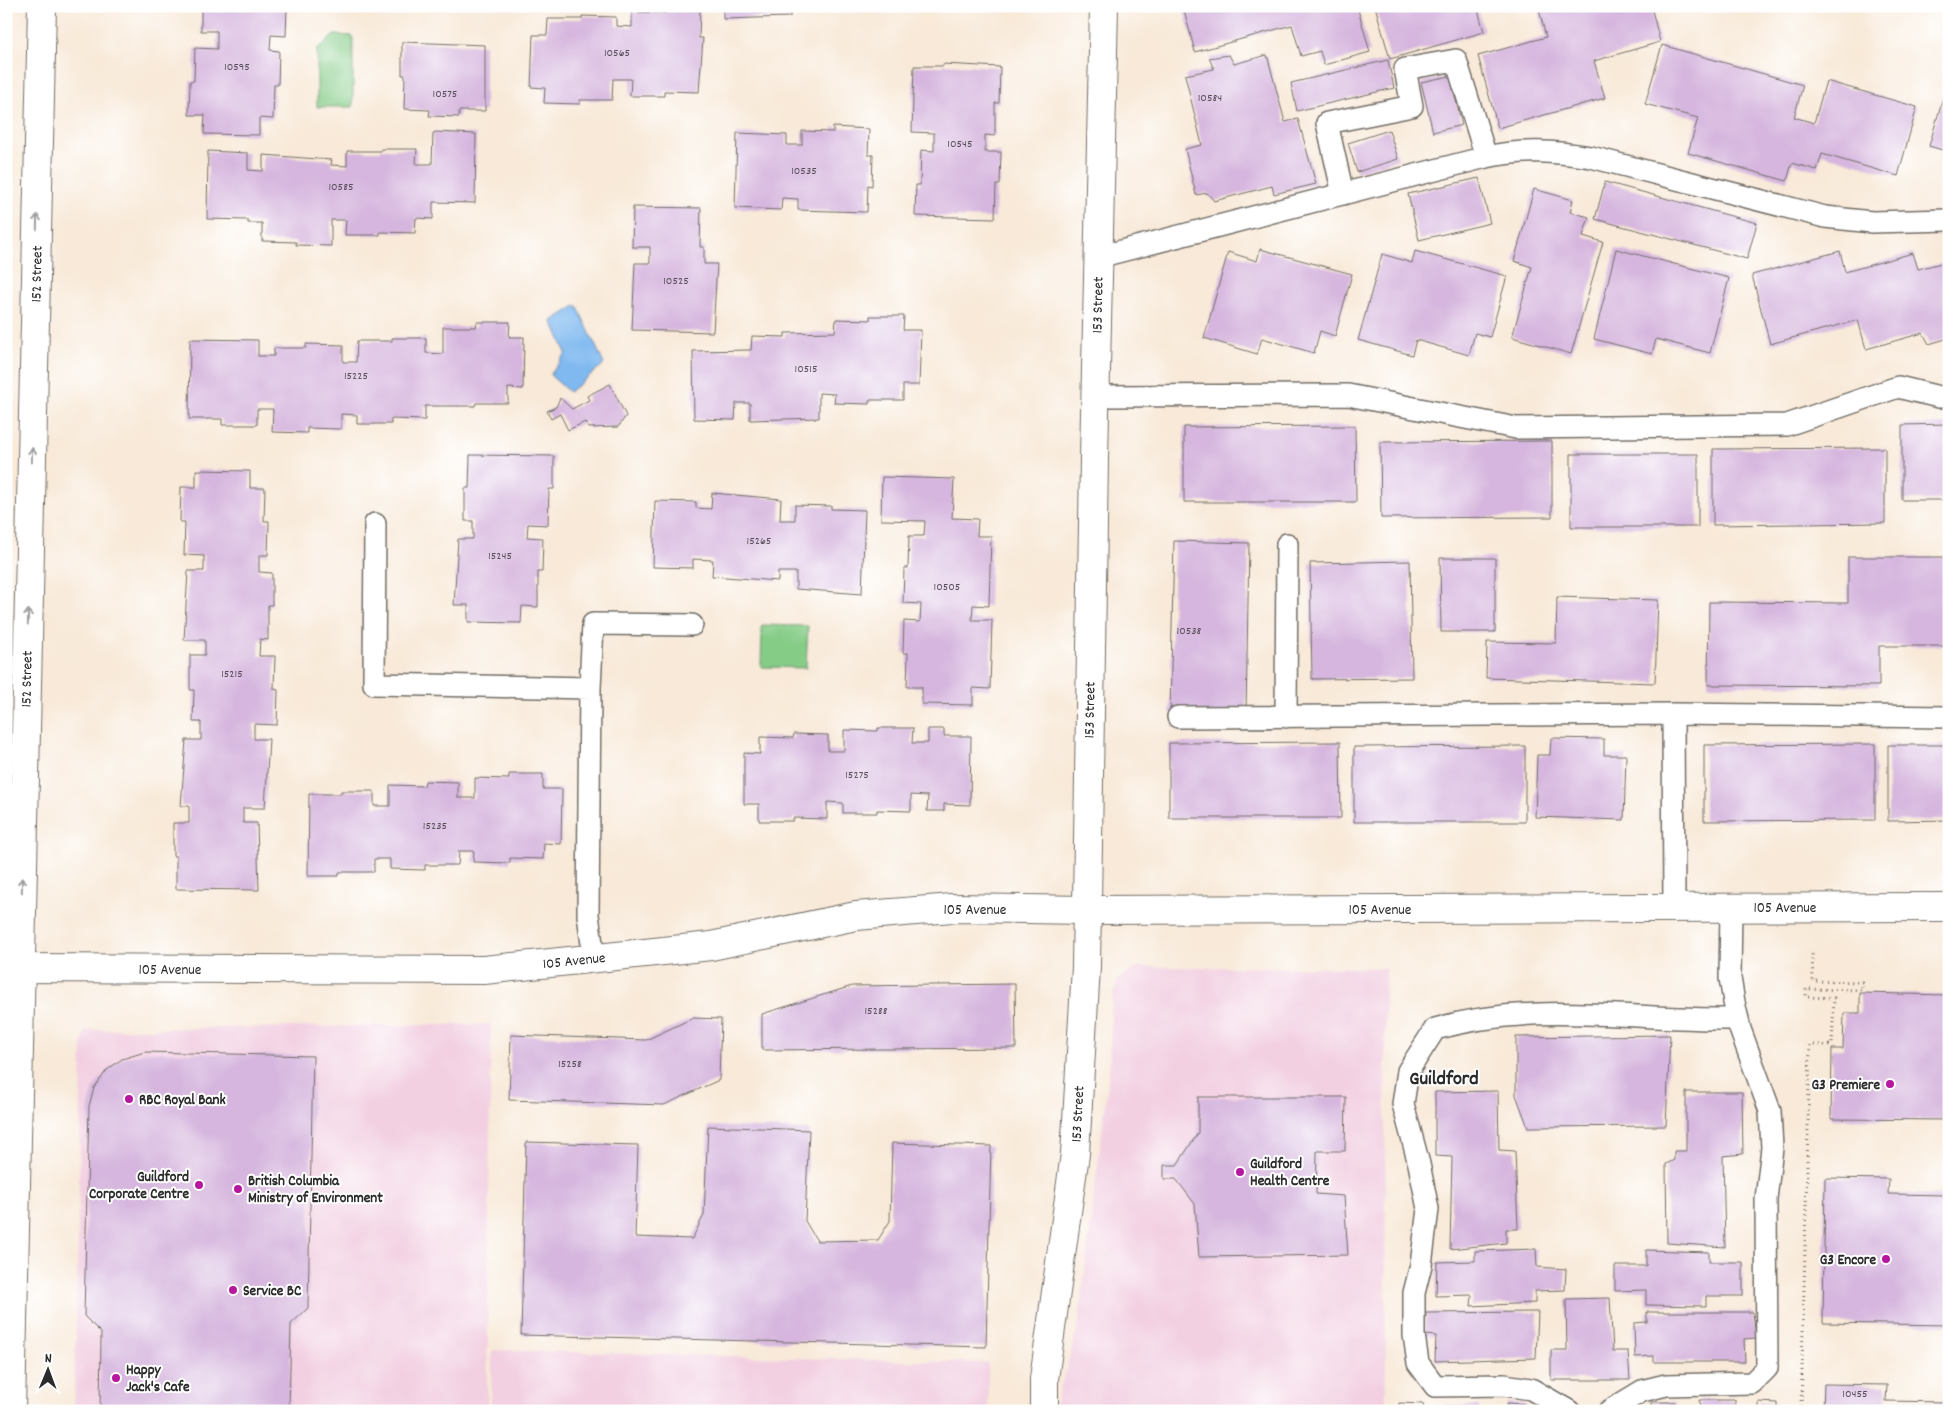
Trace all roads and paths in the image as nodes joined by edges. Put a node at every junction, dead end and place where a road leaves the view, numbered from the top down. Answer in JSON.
{"nodes":[{"id":1,"x":42,"y":6,"type":"edge"},
{"id":2,"x":1104,"y":6,"type":"edge"},
{"id":3,"x":1486,"y":157,"type":"junction"},
{"id":4,"x":1343,"y":194,"type":"junction"},
{"id":5,"x":1949,"y":220,"type":"edge"},
{"id":6,"x":1098,"y":257,"type":"junction"},
{"id":7,"x":1096,"y":396,"type":"junction"},
{"id":8,"x":1949,"y":396,"type":"edge"},
{"id":9,"x":375,"y":524,"type":"dead end"},
{"id":10,"x":1287,"y":544,"type":"dead end"},
{"id":11,"x":692,"y":625,"type":"dead end"},
{"id":12,"x":590,"y":688,"type":"junction"},
{"id":13,"x":1673,"y":714,"type":"junction"},
{"id":14,"x":1178,"y":717,"type":"dead end"},
{"id":15,"x":1286,"y":717,"type":"junction"},
{"id":16,"x":1949,"y":717,"type":"edge"},
{"id":17,"x":1731,"y":907,"type":"junction"},
{"id":18,"x":1949,"y":907,"type":"edge"},
{"id":19,"x":1674,"y":908,"type":"junction"},
{"id":20,"x":1086,"y":910,"type":"junction"},
{"id":21,"x":1812,"y":951,"type":"dead end"},
{"id":22,"x":594,"y":958,"type":"junction"},
{"id":23,"x":13,"y":968,"type":"edge"},
{"id":24,"x":1738,"y":1019,"type":"junction"},
{"id":25,"x":11,"y":1411,"type":"edge"},
{"id":26,"x":1044,"y":1411,"type":"edge"},
{"id":27,"x":1569,"y":1411,"type":"edge"},
{"id":28,"x":1609,"y":1411,"type":"edge"},
{"id":29,"x":1801,"y":1411,"type":"edge"}],
"edges":[{"from":23,"to":1,"type":"street","name":"152 Street","one_way":true},
{"from":2,"to":6,"type":"street","name":"153 Street"},
{"from":3,"to":4,"type":"lane"},
{"from":3,"to":4,"type":"lane"},
{"from":3,"to":5,"type":"lane"},
{"from":4,"to":6,"type":"lane"},
{"from":6,"to":7,"type":"street","name":"153 Street"},
{"from":7,"to":8,"type":"lane"},
{"from":7,"to":20,"type":"street","name":"153 Street"},
{"from":9,"to":12,"type":"lane"},
{"from":10,"to":15,"type":"lane"},
{"from":11,"to":12,"type":"lane"},
{"from":12,"to":22,"type":"lane"},
{"from":13,"to":15,"type":"lane"},
{"from":13,"to":16,"type":"lane"},
{"from":13,"to":19,"type":"lane"},
{"from":14,"to":15,"type":"lane"},
{"from":17,"to":18,"type":"street","name":"105 Avenue"},
{"from":17,"to":19,"type":"street","name":"105 Avenue"},
{"from":17,"to":24,"type":"lane"},
{"from":19,"to":20,"type":"street","name":"105 Avenue"},
{"from":20,"to":22,"type":"street","name":"105 Avenue"},
{"from":20,"to":26,"type":"street","name":"153 Street"},
{"from":21,"to":29,"type":"path"},
{"from":22,"to":23,"type":"street","name":"105 Avenue"},
{"from":23,"to":25,"type":"street","name":"152 Street"},
{"from":24,"to":27,"type":"lane"},
{"from":24,"to":28,"type":"lane"}]}
